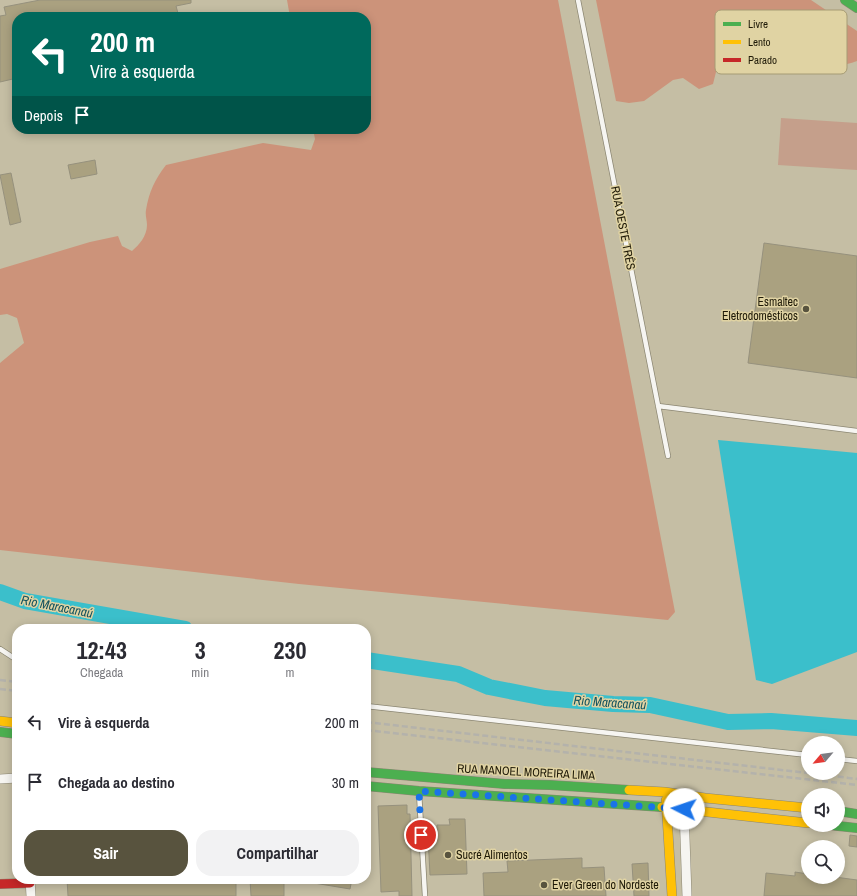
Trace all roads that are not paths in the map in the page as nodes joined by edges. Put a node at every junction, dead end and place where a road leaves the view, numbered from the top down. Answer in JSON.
{"nodes":[{"id":1,"x":578,"y":0,"type":"edge"},
{"id":2,"x":845,"y":0,"type":"edge"},
{"id":3,"x":856,"y":4,"type":"edge"},
{"id":4,"x":658,"y":406,"type":"junction"},
{"id":5,"x":857,"y":431,"type":"edge"},
{"id":6,"x":668,"y":456,"type":"dead end"},
{"id":7,"x":0,"y":649,"type":"edge"},
{"id":8,"x":12,"y":657,"type":"edge"},
{"id":9,"x":371,"y":707,"type":"edge"},
{"id":10,"x":0,"y":721,"type":"edge"},
{"id":11,"x":12,"y":722,"type":"edge"},
{"id":12,"x":0,"y":732,"type":"edge"},
{"id":13,"x":12,"y":733,"type":"edge"},
{"id":14,"x":801,"y":754,"type":"edge"},
{"id":15,"x":845,"y":760,"type":"edge"},
{"id":16,"x":857,"y":761,"type":"edge"},
{"id":17,"x":371,"y":772,"type":"edge"},
{"id":18,"x":12,"y":778,"type":"edge"},
{"id":19,"x":0,"y":779,"type":"edge"},
{"id":20,"x":371,"y":786,"type":"edge"},
{"id":21,"x":419,"y":791,"type":"junction"},
{"id":22,"x":665,"y":792,"type":"junction"},
{"id":23,"x":685,"y":794,"type":"junction"},
{"id":24,"x":801,"y":807,"type":"edge"},
{"id":25,"x":666,"y":808,"type":"junction"},
{"id":26,"x":684,"y":809,"type":"junction"},
{"id":27,"x":845,"y":813,"type":"edge"},
{"id":28,"x":857,"y":814,"type":"edge"},
{"id":29,"x":801,"y":822,"type":"edge"},
{"id":30,"x":845,"y":827,"type":"edge"},
{"id":31,"x":857,"y":828,"type":"edge"},
{"id":32,"x":12,"y":883,"type":"edge"},
{"id":33,"x":0,"y":884,"type":"edge"},
{"id":34,"x":30,"y":884,"type":"edge"},
{"id":35,"x":31,"y":896,"type":"edge"},
{"id":36,"x":424,"y":896,"type":"edge"},
{"id":37,"x":672,"y":896,"type":"edge"},
{"id":38,"x":687,"y":896,"type":"edge"}],
"edges":[{"from":1,"to":4,"type":"lane","name":"RUA OESTE TRÊS"},
{"from":2,"to":3,"type":"street"},
{"from":4,"to":5,"type":"lane"},
{"from":4,"to":6,"type":"lane","name":"RUA OESTE TRÊS"},
{"from":7,"to":8,"type":"lane"},
{"from":9,"to":14,"type":"lane"},
{"from":10,"to":11,"type":"street"},
{"from":12,"to":13,"type":"street"},
{"from":15,"to":16,"type":"lane"},
{"from":17,"to":22,"type":"street","name":"RUA MANOEL MOREIRA LIMA"},
{"from":18,"to":19,"type":"street"},
{"from":20,"to":21,"type":"street","name":"RUA MANOEL MOREIRA LIMA"},
{"from":21,"to":25,"type":"street","name":"RUA MANOEL MOREIRA LIMA"},
{"from":21,"to":36,"type":"lane"},
{"from":22,"to":23,"type":"street","name":"RUA MANOEL MOREIRA LIMA"},
{"from":22,"to":25,"type":"street"},
{"from":23,"to":24,"type":"street","name":"RUA MANOEL MOREIRA LIMA"},
{"from":23,"to":26,"type":"street"},
{"from":25,"to":26,"type":"street","name":"RUA MANOEL MOREIRA LIMA"},
{"from":25,"to":37,"type":"street"},
{"from":26,"to":29,"type":"street","name":"RUA MANOEL MOREIRA LIMA"},
{"from":26,"to":38,"type":"street"},
{"from":27,"to":28,"type":"street"},
{"from":30,"to":31,"type":"street"},
{"from":32,"to":33,"type":"street"},
{"from":34,"to":35,"type":"street"}]}
